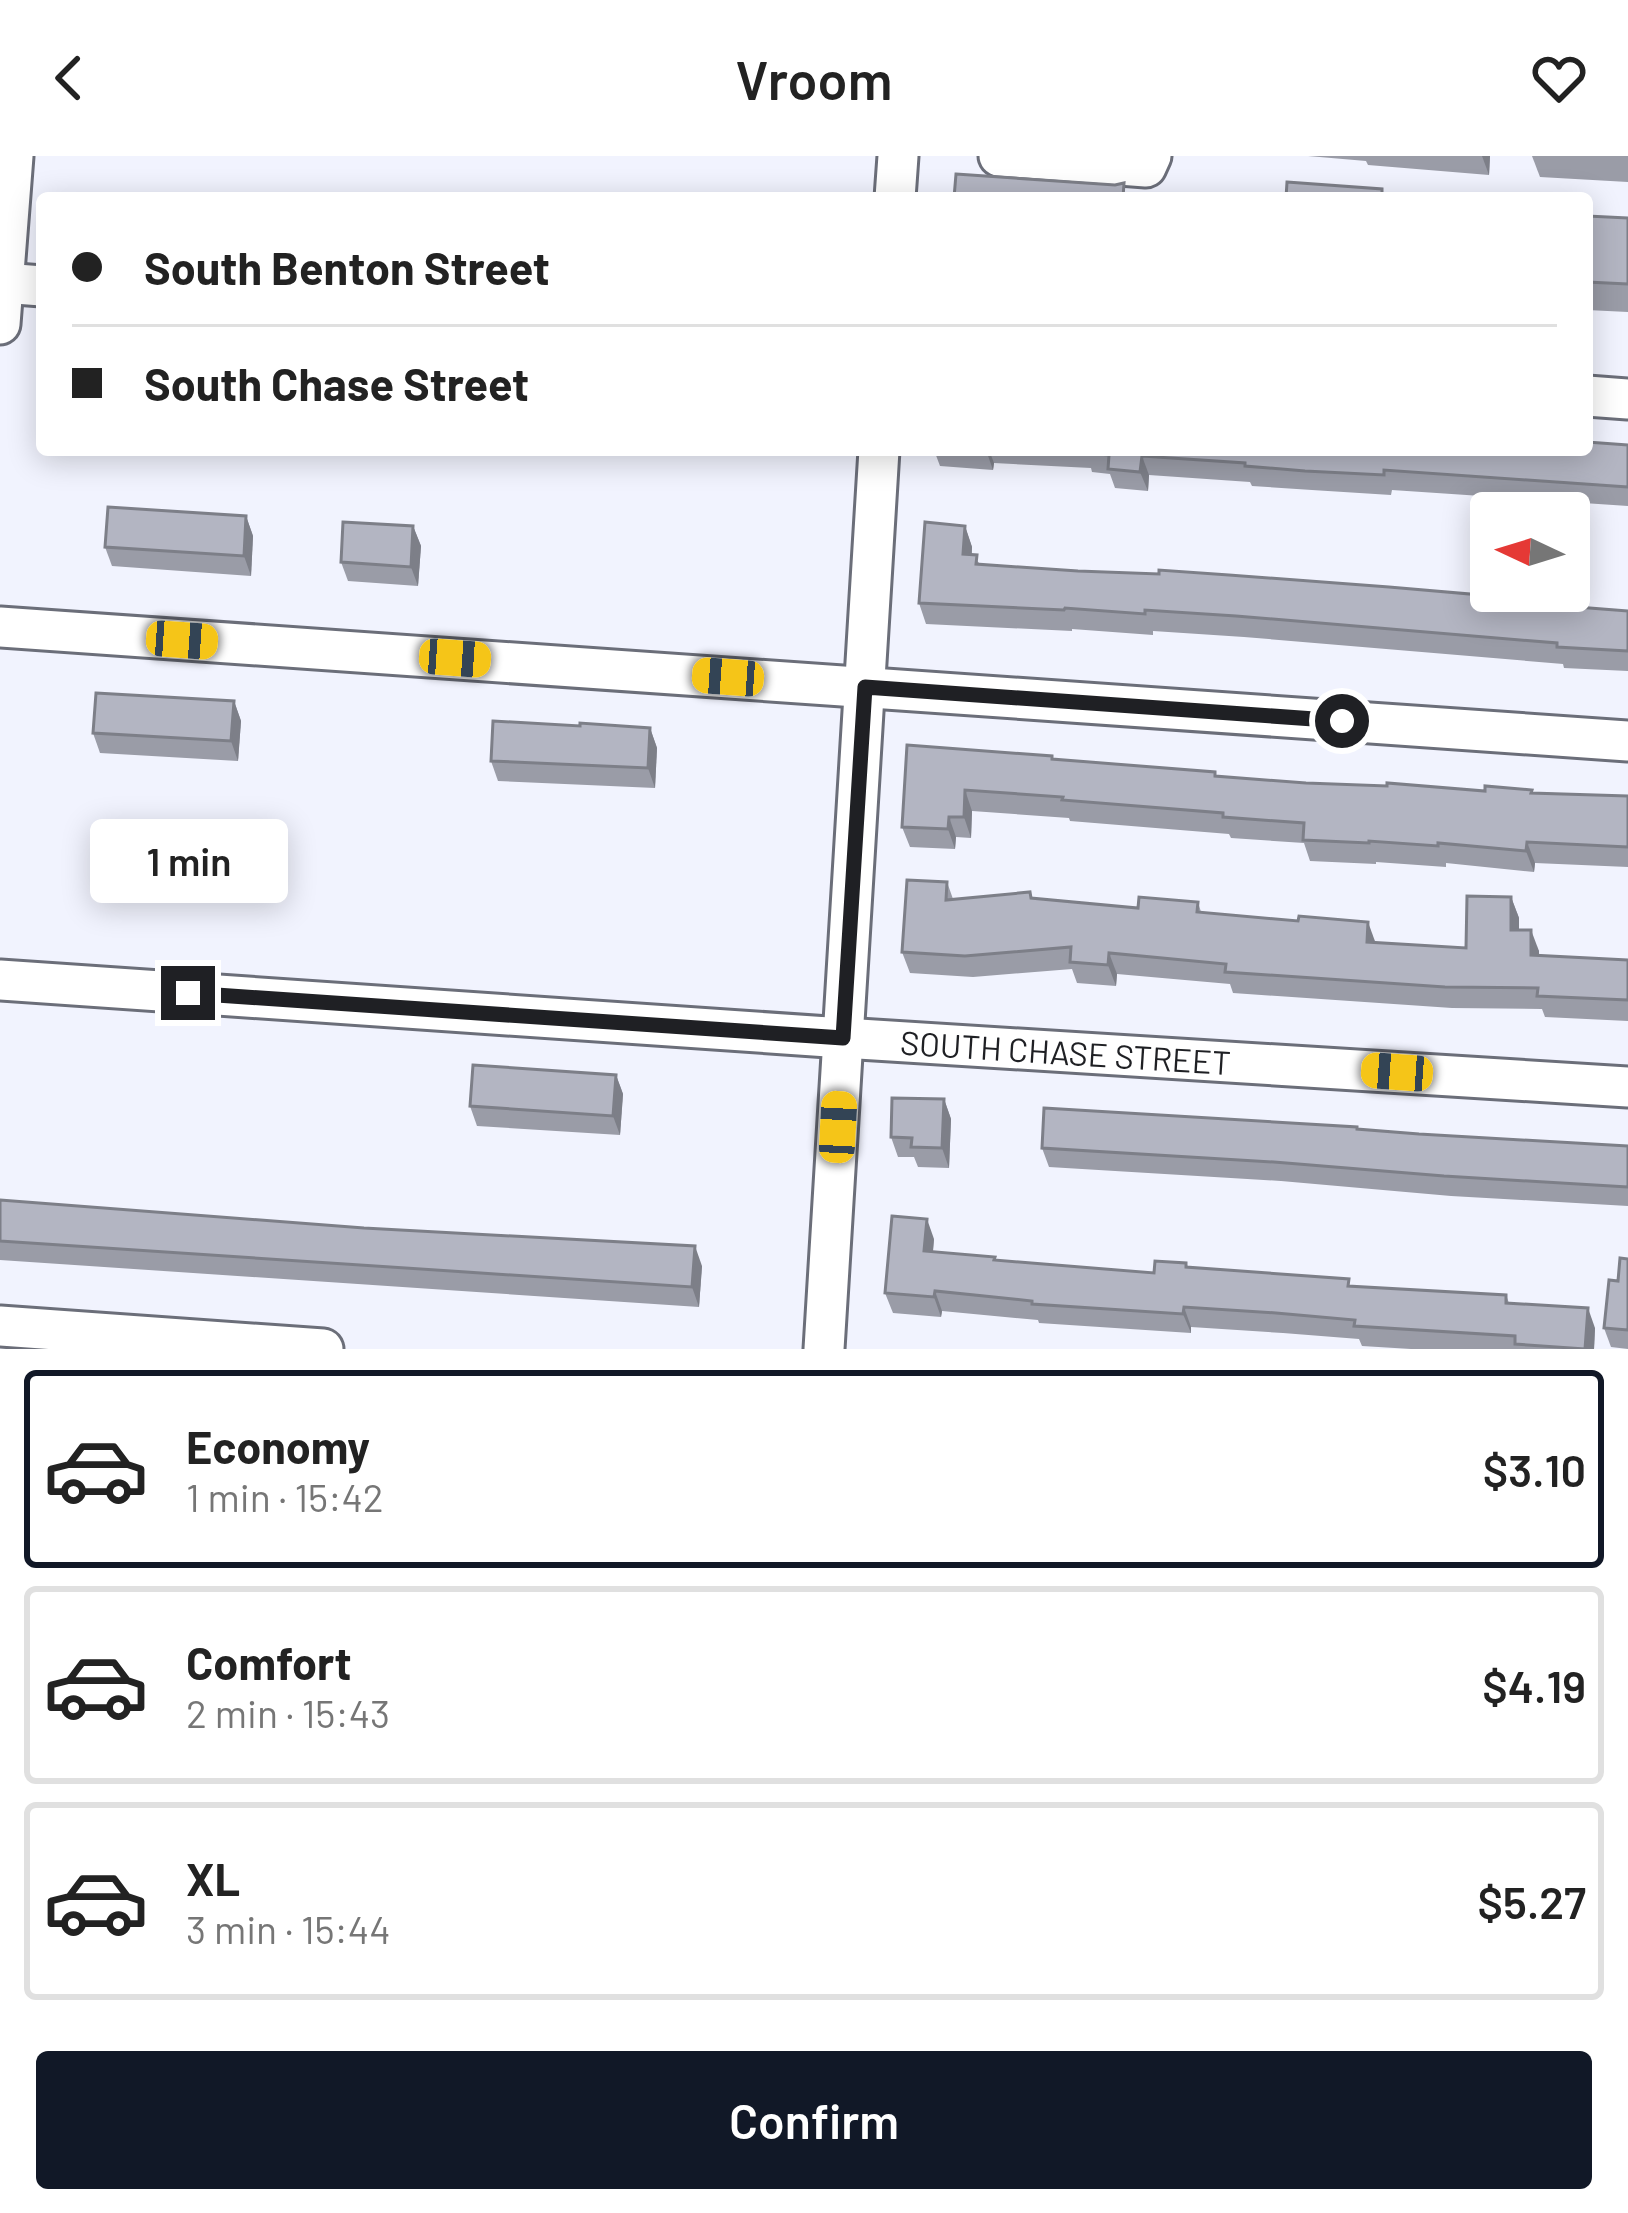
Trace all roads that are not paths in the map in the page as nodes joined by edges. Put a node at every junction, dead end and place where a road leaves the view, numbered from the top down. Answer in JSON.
{"nodes":[{"id":1,"x":13,"y":156,"type":"edge"},
{"id":2,"x":898,"y":156,"type":"edge"},
{"id":3,"x":1151,"y":156,"type":"edge"},
{"id":4,"x":1054,"y":158,"type":"edge"},
{"id":5,"x":991,"y":172,"type":"edge"},
{"id":6,"x":896,"y":192,"type":"edge"},
{"id":7,"x":1098,"y":192,"type":"edge"},
{"id":8,"x":22,"y":285,"type":"edge"},
{"id":9,"x":0,"y":324,"type":"edge"},
{"id":10,"x":1593,"y":396,"type":"edge"},
{"id":11,"x":1628,"y":399,"type":"edge"},
{"id":12,"x":879,"y":456,"type":"edge"},
{"id":13,"x":0,"y":627,"type":"edge"},
{"id":14,"x":865,"y":687,"type":"junction"},
{"id":15,"x":1628,"y":741,"type":"edge"},
{"id":16,"x":0,"y":980,"type":"edge"},
{"id":17,"x":843,"y":1038,"type":"junction"},
{"id":18,"x":1628,"y":1087,"type":"edge"},
{"id":19,"x":0,"y":1326,"type":"edge"},
{"id":20,"x":323,"y":1349,"type":"edge"},
{"id":21,"x":824,"y":1349,"type":"edge"}],
"edges":[{"from":1,"to":8,"type":"street"},
{"from":2,"to":6,"type":"street"},
{"from":3,"to":4,"type":"street"},
{"from":4,"to":5,"type":"street"},
{"from":5,"to":7,"type":"street"},
{"from":8,"to":9,"type":"street"},
{"from":10,"to":11,"type":"street"},
{"from":12,"to":14,"type":"street"},
{"from":13,"to":14,"type":"street"},
{"from":14,"to":15,"type":"street"},
{"from":14,"to":17,"type":"street"},
{"from":16,"to":17,"type":"street","name":"SOUTH CHASE STREET"},
{"from":17,"to":18,"type":"street","name":"SOUTH CHASE STREET"},
{"from":17,"to":21,"type":"street"},
{"from":19,"to":20,"type":"street"}]}
